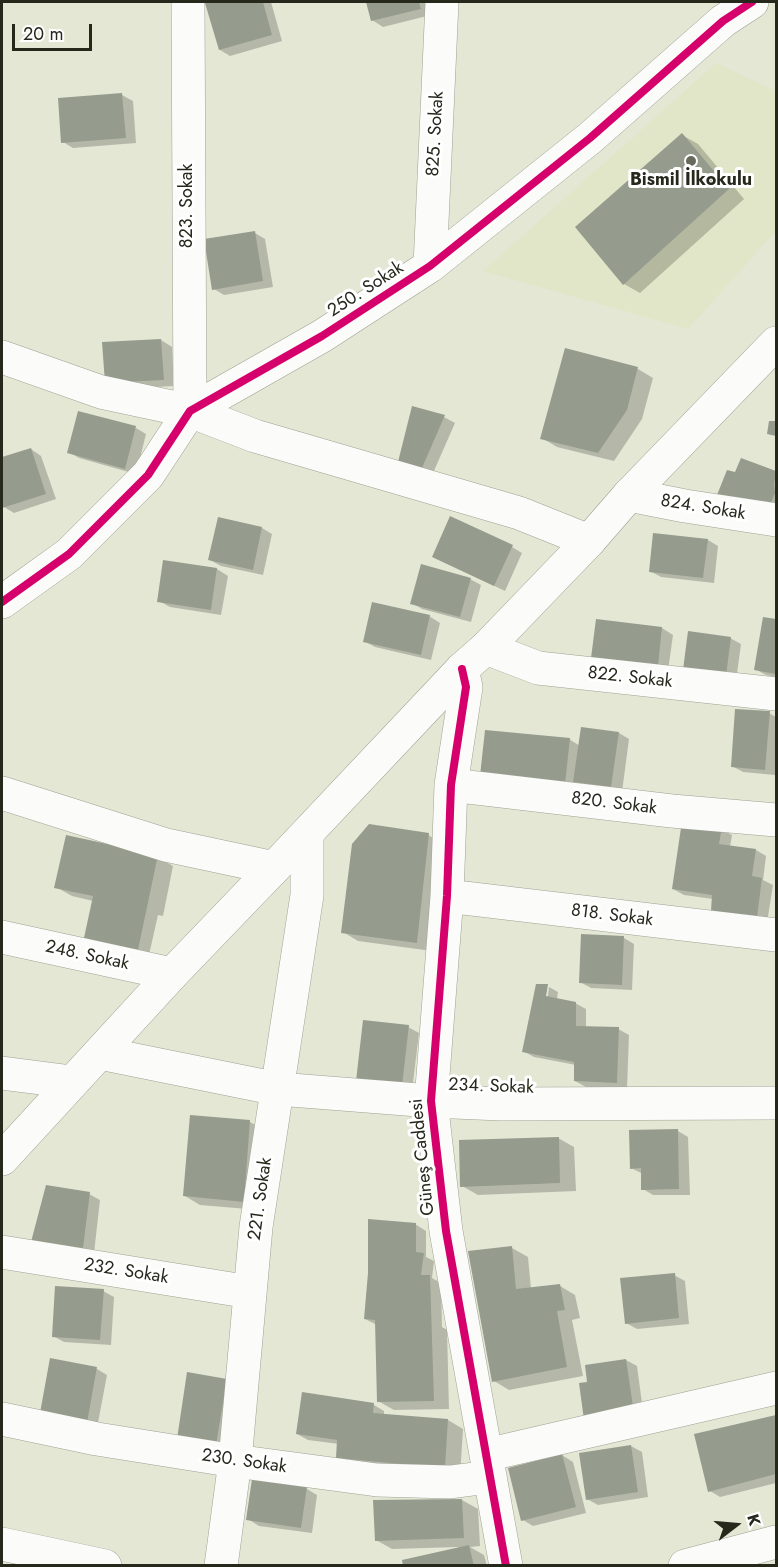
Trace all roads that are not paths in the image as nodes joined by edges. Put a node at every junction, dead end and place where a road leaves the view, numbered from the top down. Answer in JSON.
{"nodes":[{"id":1,"x":188,"y":2,"type":"edge"},
{"id":2,"x":442,"y":2,"type":"edge"},
{"id":3,"x":752,"y":2,"type":"edge"},
{"id":4,"x":430,"y":266,"type":"junction"},
{"id":5,"x":777,"y":343,"type":"edge"},
{"id":6,"x":2,"y":357,"type":"edge"},
{"id":7,"x":190,"y":411,"type":"junction"},
{"id":8,"x":629,"y":495,"type":"junction"},
{"id":9,"x":777,"y":520,"type":"edge"},
{"id":10,"x":589,"y":541,"type":"junction"},
{"id":11,"x":2,"y":602,"type":"edge"},
{"id":12,"x":474,"y":659,"type":"junction"},
{"id":13,"x":777,"y":694,"type":"edge"},
{"id":14,"x":451,"y":785,"type":"junction"},
{"id":15,"x":2,"y":793,"type":"edge"},
{"id":16,"x":777,"y":820,"type":"edge"},
{"id":17,"x":307,"y":834,"type":"junction"},
{"id":18,"x":274,"y":868,"type":"junction"},
{"id":19,"x":447,"y":896,"type":"junction"},
{"id":20,"x":777,"y":935,"type":"edge"},
{"id":21,"x":2,"y":938,"type":"edge"},
{"id":22,"x":172,"y":974,"type":"junction"},
{"id":23,"x":100,"y":1053,"type":"junction"},
{"id":24,"x":2,"y":1073,"type":"edge"},
{"id":25,"x":72,"y":1082,"type":"junction"},
{"id":26,"x":278,"y":1089,"type":"junction"},
{"id":27,"x":431,"y":1101,"type":"junction"},
{"id":28,"x":777,"y":1103,"type":"edge"},
{"id":29,"x":2,"y":1159,"type":"edge"},
{"id":30,"x":2,"y":1252,"type":"edge"},
{"id":31,"x":250,"y":1292,"type":"junction"},
{"id":32,"x":777,"y":1388,"type":"edge"},
{"id":33,"x":2,"y":1419,"type":"edge"},
{"id":34,"x":234,"y":1461,"type":"junction"},
{"id":35,"x":487,"y":1466,"type":"junction"},
{"id":36,"x":777,"y":1542,"type":"edge"},
{"id":37,"x":2,"y":1544,"type":"edge"},
{"id":38,"x":105,"y":1566,"type":"edge"},
{"id":39,"x":221,"y":1566,"type":"edge"},
{"id":40,"x":506,"y":1566,"type":"edge"},
{"id":41,"x":685,"y":1566,"type":"edge"}],
"edges":[{"from":1,"to":7,"type":"street","name":"823. Sokak"},
{"from":2,"to":4,"type":"street","name":"825. Sokak"},
{"from":3,"to":4,"type":"street","name":"250. Sokak"},
{"from":4,"to":7,"type":"street","name":"250. Sokak"},
{"from":5,"to":8,"type":"street"},
{"from":6,"to":7,"type":"street"},
{"from":7,"to":10,"type":"street"},
{"from":7,"to":11,"type":"street","name":"250. Sokak"},
{"from":8,"to":9,"type":"street","name":"824. Sokak"},
{"from":8,"to":10,"type":"street"},
{"from":10,"to":12,"type":"street"},
{"from":12,"to":13,"type":"street","name":"822. Sokak"},
{"from":12,"to":14,"type":"street","name":"Güneş Caddesi"},
{"from":12,"to":17,"type":"street"},
{"from":14,"to":16,"type":"street","name":"820. Sokak"},
{"from":14,"to":19,"type":"street","name":"Güneş Caddesi"},
{"from":15,"to":18,"type":"street"},
{"from":17,"to":18,"type":"street"},
{"from":17,"to":26,"type":"street","name":"221. Sokak"},
{"from":18,"to":22,"type":"street"},
{"from":19,"to":20,"type":"street","name":"818. Sokak"},
{"from":19,"to":27,"type":"street","name":"Güneş Caddesi"},
{"from":21,"to":22,"type":"street","name":"248. Sokak"},
{"from":22,"to":23,"type":"street"},
{"from":23,"to":25,"type":"street"},
{"from":23,"to":26,"type":"street","name":"234. Sokak"},
{"from":24,"to":25,"type":"street"},
{"from":25,"to":29,"type":"street"},
{"from":26,"to":27,"type":"street","name":"234. Sokak"},
{"from":26,"to":31,"type":"street","name":"221. Sokak"},
{"from":27,"to":28,"type":"street","name":"234. Sokak"},
{"from":27,"to":35,"type":"street","name":"Güneş Caddesi"},
{"from":30,"to":31,"type":"street","name":"232. Sokak"},
{"from":31,"to":34,"type":"street","name":"221. Sokak"},
{"from":32,"to":35,"type":"street","name":"230. Sokak"},
{"from":33,"to":34,"type":"street","name":"230. Sokak"},
{"from":34,"to":35,"type":"street","name":"230. Sokak"},
{"from":34,"to":39,"type":"street","name":"221. Sokak"},
{"from":35,"to":40,"type":"street","name":"Güneş Caddesi"},
{"from":36,"to":41,"type":"street"},
{"from":37,"to":38,"type":"street"}]}
